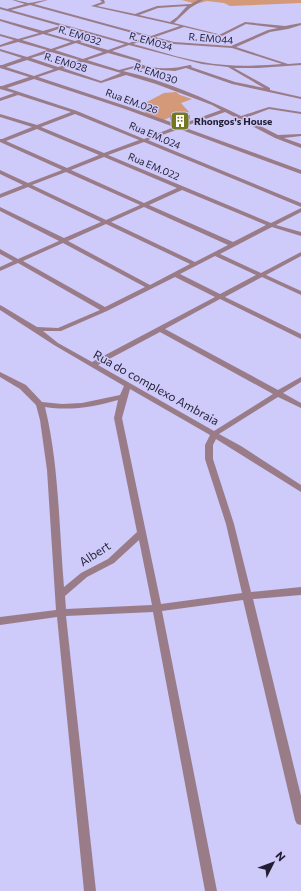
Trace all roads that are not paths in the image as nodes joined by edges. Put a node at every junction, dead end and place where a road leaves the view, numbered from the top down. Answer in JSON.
{"nodes":[{"id":1,"x":14,"y":0,"type":"edge"},
{"id":2,"x":46,"y":0,"type":"edge"},
{"id":3,"x":102,"y":0,"type":"edge"},
{"id":4,"x":201,"y":0,"type":"edge"},
{"id":5,"x":29,"y":4,"type":"junction"},
{"id":6,"x":191,"y":5,"type":"junction"},
{"id":7,"x":0,"y":8,"type":"edge"},
{"id":8,"x":6,"y":10,"type":"junction"},
{"id":9,"x":52,"y":10,"type":"junction"},
{"id":10,"x":0,"y":11,"type":"edge"},
{"id":11,"x":45,"y":12,"type":"dead end"},
{"id":12,"x":38,"y":14,"type":"dead end"},
{"id":13,"x":136,"y":15,"type":"junction"},
{"id":14,"x":31,"y":17,"type":"junction"},
{"id":15,"x":24,"y":19,"type":"dead end"},
{"id":16,"x":84,"y":19,"type":"junction"},
{"id":17,"x":0,"y":20,"type":"edge"},
{"id":18,"x":17,"y":21,"type":"dead end"},
{"id":19,"x":10,"y":23,"type":"junction"},
{"id":20,"x":171,"y":23,"type":"junction"},
{"id":21,"x":301,"y":24,"type":"edge"},
{"id":22,"x":0,"y":26,"type":"edge"},
{"id":23,"x":64,"y":26,"type":"junction"},
{"id":24,"x":183,"y":27,"type":"junction"},
{"id":25,"x":117,"y":28,"type":"junction"},
{"id":26,"x":288,"y":28,"type":"junction"},
{"id":27,"x":110,"y":30,"type":"dead end"},
{"id":28,"x":42,"y":32,"type":"junction"},
{"id":29,"x":103,"y":33,"type":"dead end"},
{"id":30,"x":0,"y":35,"type":"edge"},
{"id":31,"x":96,"y":35,"type":"junction"},
{"id":32,"x":152,"y":36,"type":"junction"},
{"id":33,"x":17,"y":40,"type":"junction"},
{"id":34,"x":73,"y":42,"type":"junction"},
{"id":35,"x":129,"y":44,"type":"junction"},
{"id":36,"x":0,"y":46,"type":"edge"},
{"id":37,"x":232,"y":47,"type":"junction"},
{"id":38,"x":0,"y":50,"type":"edge"},
{"id":39,"x":49,"y":50,"type":"junction"},
{"id":40,"x":106,"y":52,"type":"junction"},
{"id":41,"x":25,"y":58,"type":"junction"},
{"id":42,"x":83,"y":60,"type":"junction"},
{"id":43,"x":202,"y":62,"type":"junction"},
{"id":44,"x":301,"y":64,"type":"edge"},
{"id":45,"x":289,"y":65,"type":"junction"},
{"id":46,"x":227,"y":66,"type":"junction"},
{"id":47,"x":1,"y":67,"type":"edge"},
{"id":48,"x":186,"y":67,"type":"junction"},
{"id":49,"x":147,"y":68,"type":"junction"},
{"id":50,"x":59,"y":69,"type":"junction"},
{"id":51,"x":119,"y":71,"type":"junction"},
{"id":52,"x":126,"y":73,"type":"junction"},
{"id":53,"x":33,"y":78,"type":"junction"},
{"id":54,"x":1,"y":87,"type":"edge"},
{"id":55,"x":265,"y":89,"type":"junction"},
{"id":56,"x":18,"y":93,"type":"junction"},
{"id":57,"x":301,"y":98,"type":"edge"},
{"id":58,"x":0,"y":100,"type":"edge"},
{"id":59,"x":225,"y":110,"type":"junction"},
{"id":60,"x":75,"y":112,"type":"junction"},
{"id":61,"x":301,"y":113,"type":"edge"},
{"id":62,"x":0,"y":115,"type":"edge"},
{"id":63,"x":241,"y":118,"type":"junction"},
{"id":64,"x":37,"y":127,"type":"junction"},
{"id":65,"x":180,"y":127,"type":"junction"},
{"id":66,"x":301,"y":135,"type":"edge"},
{"id":67,"x":277,"y":137,"type":"junction"},
{"id":68,"x":144,"y":140,"type":"junction"},
{"id":69,"x":1,"y":141,"type":"edge"},
{"id":70,"x":301,"y":146,"type":"edge"},
{"id":71,"x":104,"y":155,"type":"junction"},
{"id":72,"x":66,"y":170,"type":"junction"},
{"id":73,"x":0,"y":172,"type":"edge"},
{"id":74,"x":301,"y":172,"type":"edge"},
{"id":75,"x":27,"y":185,"type":"junction"},
{"id":76,"x":182,"y":188,"type":"junction"},
{"id":77,"x":0,"y":196,"type":"edge"},
{"id":78,"x":144,"y":204,"type":"junction"},
{"id":79,"x":301,"y":206,"type":"edge"},
{"id":80,"x":0,"y":209,"type":"edge"},
{"id":81,"x":301,"y":210,"type":"edge"},
{"id":82,"x":107,"y":222,"type":"junction"},
{"id":83,"x":270,"y":225,"type":"junction"},
{"id":84,"x":301,"y":234,"type":"edge"},
{"id":85,"x":64,"y":241,"type":"junction"},
{"id":86,"x":232,"y":244,"type":"junction"},
{"id":87,"x":0,"y":250,"type":"edge"},
{"id":88,"x":215,"y":254,"type":"junction"},
{"id":89,"x":301,"y":254,"type":"edge"},
{"id":90,"x":19,"y":261,"type":"junction"},
{"id":91,"x":195,"y":264,"type":"junction"},
{"id":92,"x":0,"y":270,"type":"edge"},
{"id":93,"x":174,"y":274,"type":"junction"},
{"id":94,"x":262,"y":274,"type":"junction"},
{"id":95,"x":149,"y":287,"type":"junction"},
{"id":96,"x":301,"y":293,"type":"edge"},
{"id":97,"x":220,"y":297,"type":"junction"},
{"id":98,"x":0,"y":307,"type":"edge"},
{"id":99,"x":105,"y":310,"type":"junction"},
{"id":100,"x":12,"y":314,"type":"junction"},
{"id":101,"x":0,"y":315,"type":"edge"},
{"id":102,"x":35,"y":329,"type":"junction"},
{"id":103,"x":160,"y":329,"type":"junction"},
{"id":104,"x":59,"y":330,"type":"junction"},
{"id":105,"x":301,"y":337,"type":"edge"},
{"id":106,"x":56,"y":344,"type":"junction"},
{"id":107,"x":92,"y":365,"type":"junction"},
{"id":108,"x":0,"y":374,"type":"edge"},
{"id":109,"x":301,"y":379,"type":"edge"},
{"id":110,"x":127,"y":386,"type":"junction"},
{"id":111,"x":278,"y":393,"type":"junction"},
{"id":112,"x":123,"y":397,"type":"junction"},
{"id":113,"x":40,"y":404,"type":"junction"},
{"id":114,"x":301,"y":406,"type":"edge"},
{"id":115,"x":214,"y":434,"type":"junction"},
{"id":116,"x":301,"y":490,"type":"edge"},
{"id":117,"x":142,"y":532,"type":"junction"},
{"id":118,"x":301,"y":591,"type":"edge"},
{"id":119,"x":60,"y":595,"type":"junction"},
{"id":120,"x":247,"y":596,"type":"junction"},
{"id":121,"x":157,"y":608,"type":"junction"},
{"id":122,"x":61,"y":613,"type":"junction"},
{"id":123,"x":0,"y":621,"type":"edge"},
{"id":124,"x":301,"y":820,"type":"edge"},
{"id":125,"x":90,"y":891,"type":"edge"},
{"id":126,"x":211,"y":891,"type":"edge"}],
"edges":[{"from":1,"to":5,"type":"street","name":"R. EM044"},
{"from":2,"to":5,"type":"street"},
{"from":3,"to":13,"type":"street"},
{"from":4,"to":6,"type":"street"},
{"from":5,"to":8,"type":"street"},
{"from":5,"to":9,"type":"street","name":"R. EM044"},
{"from":6,"to":13,"type":"street"},
{"from":6,"to":20,"type":"street"},
{"from":7,"to":8,"type":"street","name":"R. EM034"},
{"from":8,"to":10,"type":"street"},
{"from":8,"to":14,"type":"street","name":"R. EM034"},
{"from":9,"to":11,"type":"street"},
{"from":9,"to":16,"type":"street","name":"R. EM044"},
{"from":12,"to":14,"type":"street"},
{"from":13,"to":20,"type":"street"},
{"from":14,"to":15,"type":"street"},
{"from":14,"to":23,"type":"street","name":"R. EM034"},
{"from":16,"to":23,"type":"street"},
{"from":16,"to":25,"type":"street","name":"R. EM044"},
{"from":17,"to":19,"type":"street","name":"R. EM032"},
{"from":18,"to":19,"type":"street"},
{"from":19,"to":22,"type":"street"},
{"from":19,"to":28,"type":"street","name":"R. EM032"},
{"from":20,"to":24,"type":"street"},
{"from":21,"to":26,"type":"street"},
{"from":23,"to":28,"type":"street"},
{"from":23,"to":31,"type":"street","name":"R. EM034"},
{"from":24,"to":26,"type":"street"},
{"from":24,"to":32,"type":"street"},
{"from":25,"to":27,"type":"street"},
{"from":25,"to":32,"type":"street","name":"R. EM044"},
{"from":26,"to":37,"type":"street"},
{"from":28,"to":33,"type":"street"},
{"from":28,"to":34,"type":"street","name":"R. EM032"},
{"from":29,"to":31,"type":"street"},
{"from":30,"to":33,"type":"street","name":"R. EM030"},
{"from":31,"to":34,"type":"street"},
{"from":31,"to":35,"type":"street","name":"R. EM034"},
{"from":32,"to":35,"type":"street"},
{"from":32,"to":37,"type":"street","name":"R. EM044"},
{"from":33,"to":36,"type":"street"},
{"from":33,"to":39,"type":"street","name":"R. EM030"},
{"from":34,"to":39,"type":"street"},
{"from":34,"to":40,"type":"street","name":"R. EM032"},
{"from":35,"to":40,"type":"street"},
{"from":35,"to":43,"type":"street","name":"R. EM034"},
{"from":37,"to":45,"type":"street","name":"R. EM044"},
{"from":38,"to":41,"type":"street","name":"R. EM028"},
{"from":39,"to":41,"type":"street"},
{"from":39,"to":42,"type":"street","name":"R. EM030"},
{"from":40,"to":42,"type":"street"},
{"from":40,"to":49,"type":"street","name":"R. EM032"},
{"from":41,"to":47,"type":"street"},
{"from":41,"to":50,"type":"street","name":"R. EM028"},
{"from":42,"to":50,"type":"street"},
{"from":42,"to":51,"type":"street","name":"R. EM030"},
{"from":43,"to":46,"type":"street","name":"R. EM034"},
{"from":43,"to":48,"type":"street"},
{"from":44,"to":45,"type":"street","name":"R. EM034"},
{"from":45,"to":46,"type":"street","name":"R. EM034"},
{"from":46,"to":55,"type":"street"},
{"from":47,"to":53,"type":"street","name":"Rua EM.026"},
{"from":48,"to":49,"type":"street"},
{"from":48,"to":55,"type":"street"},
{"from":49,"to":51,"type":"street"},
{"from":50,"to":52,"type":"street","name":"R. EM028"},
{"from":50,"to":53,"type":"street"},
{"from":51,"to":52,"type":"street","name":"R. EM030"},
{"from":52,"to":59,"type":"street","name":"R. EM030"},
{"from":53,"to":54,"type":"street"},
{"from":53,"to":65,"type":"street","name":"Rua EM.026"},
{"from":54,"to":56,"type":"street","name":"Rua EM.024"},
{"from":55,"to":57,"type":"street"},
{"from":56,"to":58,"type":"street"},
{"from":56,"to":60,"type":"street","name":"Rua EM.024"},
{"from":59,"to":63,"type":"street","name":"R. EM030"},
{"from":59,"to":65,"type":"street"},
{"from":60,"to":64,"type":"street"},
{"from":60,"to":68,"type":"street","name":"Rua EM.024"},
{"from":61,"to":63,"type":"street"},
{"from":62,"to":64,"type":"street","name":"Rua EM.022"},
{"from":63,"to":67,"type":"street","name":"R. EM030"},
{"from":64,"to":69,"type":"street"},
{"from":64,"to":71,"type":"street","name":"Rua EM.022"},
{"from":65,"to":68,"type":"street"},
{"from":65,"to":74,"type":"street","name":"Rua EM.026"},
{"from":66,"to":67,"type":"street"},
{"from":67,"to":70,"type":"street","name":"R. EM030"},
{"from":68,"to":71,"type":"street"},
{"from":68,"to":79,"type":"street","name":"Rua EM.024"},
{"from":69,"to":72,"type":"street"},
{"from":71,"to":72,"type":"street"},
{"from":71,"to":76,"type":"street","name":"Rua EM.022"},
{"from":72,"to":75,"type":"street"},
{"from":72,"to":78,"type":"street"},
{"from":73,"to":75,"type":"street"},
{"from":75,"to":77,"type":"street"},
{"from":75,"to":82,"type":"street"},
{"from":76,"to":78,"type":"street"},
{"from":76,"to":83,"type":"street","name":"Rua EM.022"},
{"from":78,"to":82,"type":"street"},
{"from":78,"to":86,"type":"street"},
{"from":80,"to":85,"type":"street"},
{"from":81,"to":83,"type":"street"},
{"from":82,"to":85,"type":"street"},
{"from":82,"to":91,"type":"street"},
{"from":83,"to":84,"type":"street","name":"Rua EM.022"},
{"from":83,"to":86,"type":"street"},
{"from":85,"to":90,"type":"street"},
{"from":85,"to":95,"type":"street"},
{"from":86,"to":88,"type":"street"},
{"from":87,"to":90,"type":"street"},
{"from":88,"to":91,"type":"street"},
{"from":88,"to":94,"type":"street"},
{"from":89,"to":94,"type":"street"},
{"from":90,"to":92,"type":"street"},
{"from":90,"to":99,"type":"street"},
{"from":91,"to":93,"type":"street"},
{"from":93,"to":95,"type":"street"},
{"from":93,"to":97,"type":"street"},
{"from":94,"to":96,"type":"street"},
{"from":94,"to":97,"type":"street"},
{"from":95,"to":99,"type":"street"},
{"from":97,"to":103,"type":"street"},
{"from":97,"to":105,"type":"street"},
{"from":98,"to":100,"type":"street","name":"Rua do complexo Ambraia"},
{"from":99,"to":104,"type":"street"},
{"from":100,"to":101,"type":"street"},
{"from":100,"to":102,"type":"street","name":"Rua do complexo Ambraia"},
{"from":102,"to":104,"type":"street"},
{"from":102,"to":106,"type":"street","name":"Rua do complexo Ambraia"},
{"from":103,"to":107,"type":"street"},
{"from":103,"to":111,"type":"street"},
{"from":104,"to":106,"type":"street"},
{"from":106,"to":107,"type":"street","name":"Rua do complexo Ambraia"},
{"from":107,"to":110,"type":"street","name":"Rua do complexo Ambraia"},
{"from":108,"to":113,"type":"street"},
{"from":109,"to":111,"type":"street"},
{"from":110,"to":112,"type":"street"},
{"from":110,"to":115,"type":"street","name":"Rua do complexo Ambraia"},
{"from":111,"to":114,"type":"street"},
{"from":111,"to":115,"type":"street"},
{"from":112,"to":113,"type":"street"},
{"from":112,"to":117,"type":"street"},
{"from":113,"to":119,"type":"street"},
{"from":115,"to":116,"type":"street","name":"Rua do complexo Ambraia"},
{"from":115,"to":120,"type":"street"},
{"from":117,"to":119,"type":"street","name":"Albert"},
{"from":117,"to":121,"type":"street"},
{"from":118,"to":120,"type":"street"},
{"from":119,"to":122,"type":"street"},
{"from":120,"to":121,"type":"street"},
{"from":120,"to":124,"type":"street"},
{"from":121,"to":122,"type":"street"},
{"from":121,"to":126,"type":"street"},
{"from":122,"to":123,"type":"street"},
{"from":122,"to":125,"type":"street"}]}
